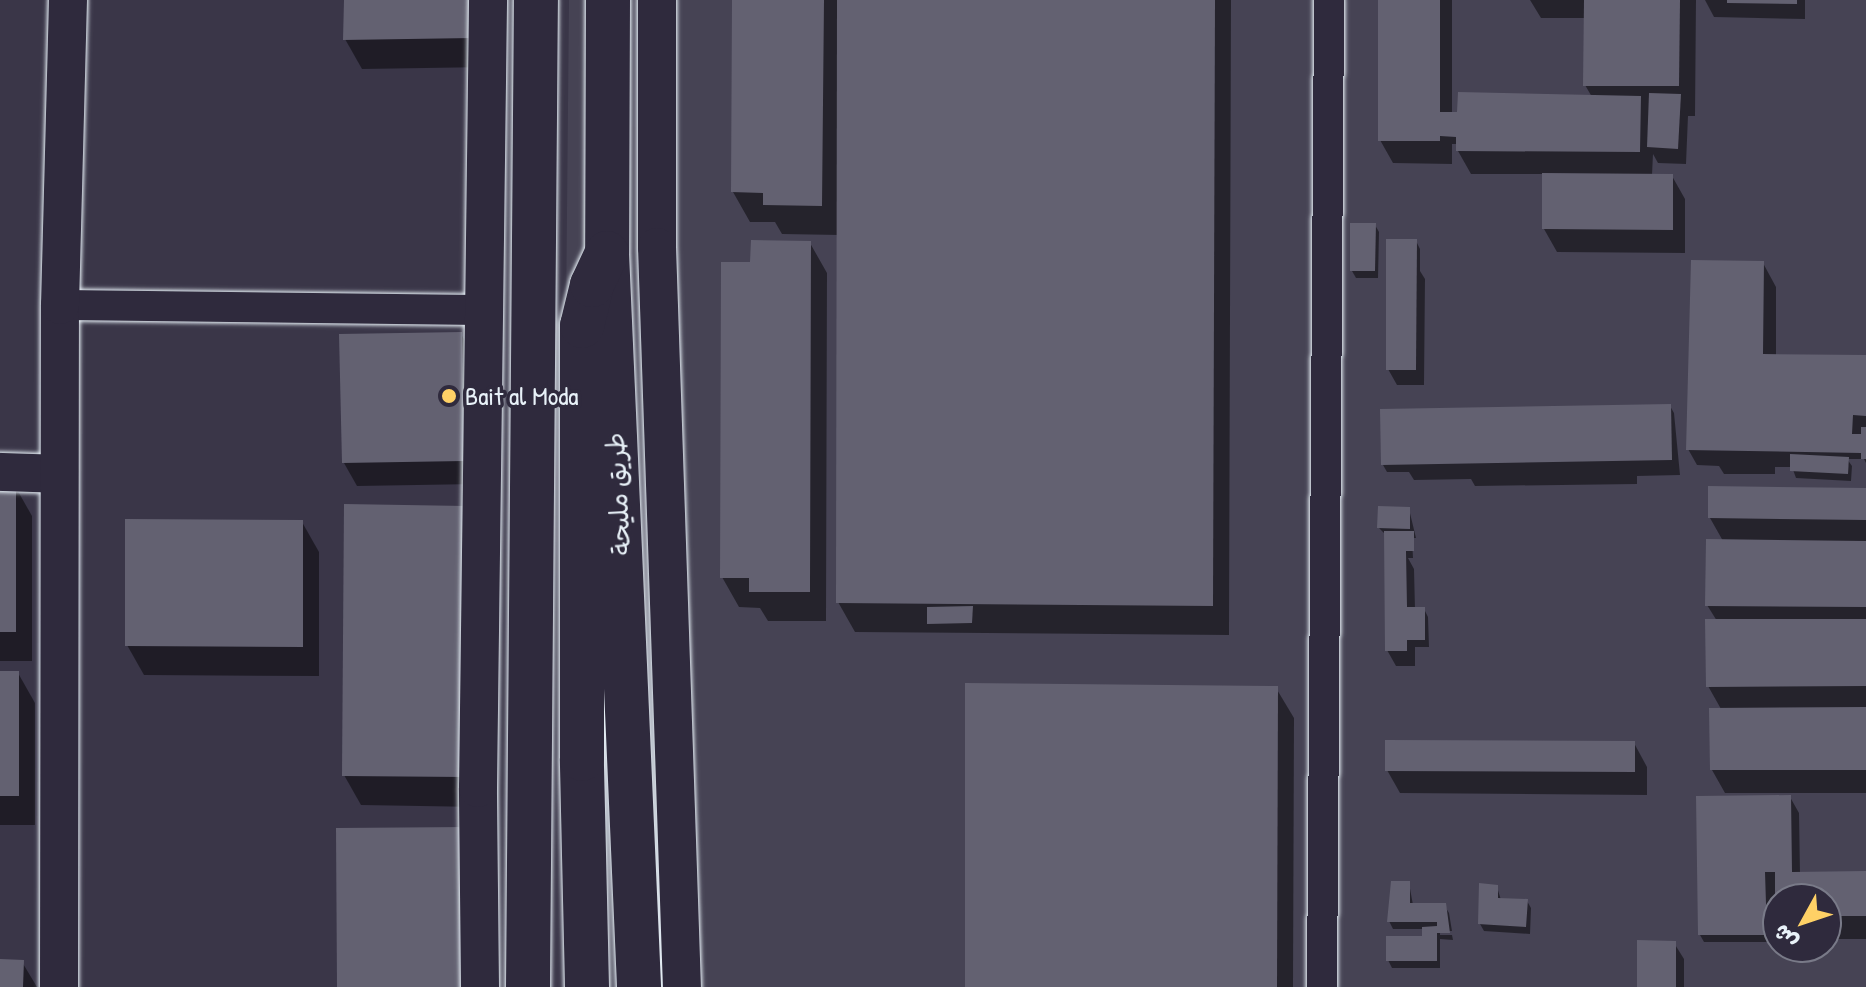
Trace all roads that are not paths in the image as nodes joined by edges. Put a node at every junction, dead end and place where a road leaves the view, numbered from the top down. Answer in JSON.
{"nodes":[{"id":1,"x":68,"y":0,"type":"edge"},
{"id":2,"x":488,"y":0,"type":"edge"},
{"id":3,"x":536,"y":0,"type":"edge"},
{"id":4,"x":608,"y":0,"type":"edge"},
{"id":5,"x":657,"y":0,"type":"edge"},
{"id":6,"x":1329,"y":0,"type":"edge"},
{"id":7,"x":607,"y":253,"type":"junction"},
{"id":8,"x":60,"y":305,"type":"junction"},
{"id":9,"x":484,"y":310,"type":"junction"},
{"id":10,"x":0,"y":472,"type":"edge"},
{"id":11,"x":59,"y":474,"type":"junction"},
{"id":12,"x":59,"y":987,"type":"edge"},
{"id":13,"x":480,"y":987,"type":"edge"},
{"id":14,"x":528,"y":987,"type":"edge"},
{"id":15,"x":587,"y":987,"type":"edge"},
{"id":16,"x":639,"y":987,"type":"edge"},
{"id":17,"x":682,"y":987,"type":"edge"},
{"id":18,"x":1322,"y":987,"type":"edge"}],
"edges":[{"from":1,"to":8,"type":"street"},
{"from":2,"to":9,"type":"street"},
{"from":3,"to":14,"type":"main road"},
{"from":4,"to":7,"type":"main road","name":"طريق مليحة"},
{"from":5,"to":17,"type":"street"},
{"from":6,"to":18,"type":"street"},
{"from":7,"to":15,"type":"main road"},
{"from":7,"to":16,"type":"main road","name":"طريق مليحة"},
{"from":8,"to":9,"type":"street"},
{"from":8,"to":11,"type":"street"},
{"from":9,"to":13,"type":"street"},
{"from":10,"to":11,"type":"street"},
{"from":11,"to":12,"type":"street"}]}
